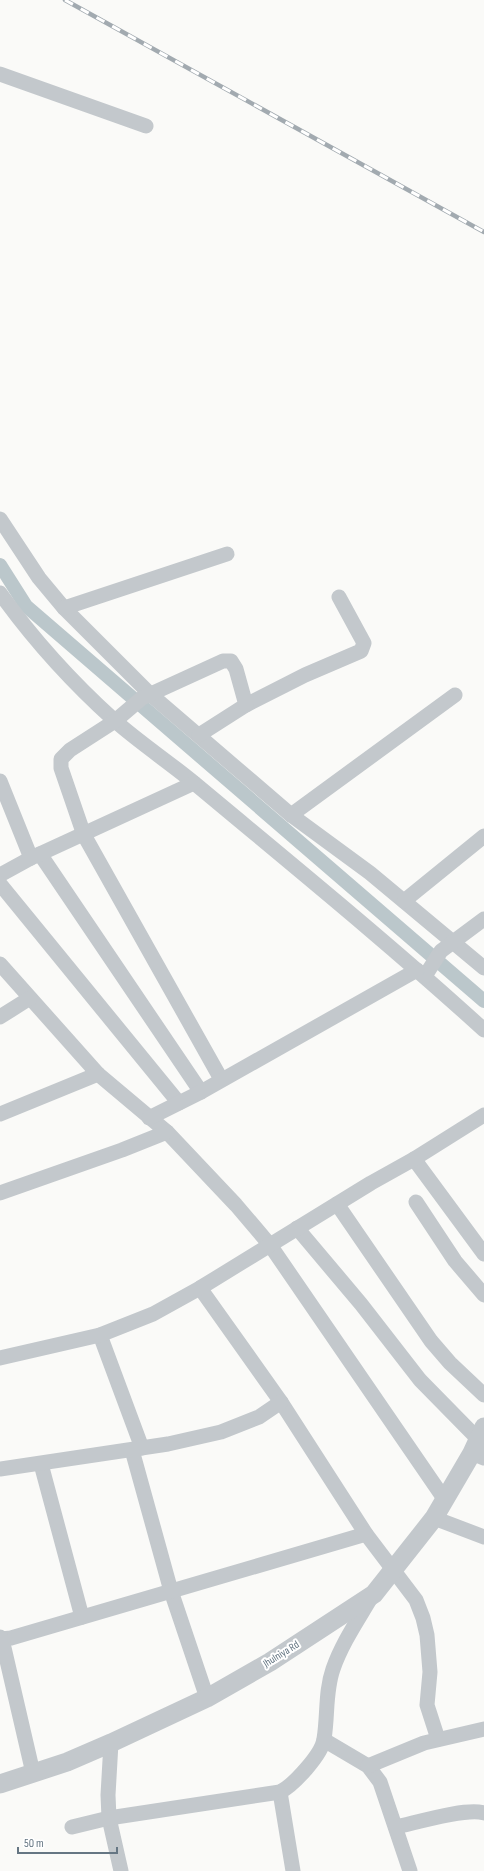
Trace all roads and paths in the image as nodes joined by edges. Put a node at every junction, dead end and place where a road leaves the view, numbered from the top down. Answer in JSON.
{"nodes":[{"id":1,"x":0,"y":74,"type":"edge"},
{"id":2,"x":146,"y":126,"type":"dead end"},
{"id":3,"x":0,"y":519,"type":"edge"},
{"id":4,"x":227,"y":554,"type":"dead end"},
{"id":5,"x":0,"y":593,"type":"edge"},
{"id":6,"x":339,"y":597,"type":"dead end"},
{"id":7,"x":64,"y":608,"type":"junction"},
{"id":8,"x":455,"y":695,"type":"dead end"},
{"id":9,"x":146,"y":696,"type":"junction"},
{"id":10,"x":246,"y":705,"type":"junction"},
{"id":11,"x":118,"y":717,"type":"junction"},
{"id":12,"x":199,"y":735,"type":"junction"},
{"id":13,"x":0,"y":781,"type":"edge"},
{"id":14,"x":194,"y":783,"type":"junction"},
{"id":15,"x":291,"y":815,"type":"junction"},
{"id":16,"x":84,"y":835,"type":"junction"},
{"id":17,"x":484,"y":836,"type":"edge"},
{"id":18,"x":35,"y":856,"type":"junction"},
{"id":19,"x":0,"y":875,"type":"edge"},
{"id":20,"x":0,"y":884,"type":"edge"},
{"id":21,"x":404,"y":901,"type":"junction"},
{"id":22,"x":484,"y":919,"type":"edge"},
{"id":23,"x":447,"y":946,"type":"junction"},
{"id":24,"x":0,"y":964,"type":"edge"},
{"id":25,"x":484,"y":968,"type":"edge"},
{"id":26,"x":424,"y":971,"type":"junction"},
{"id":27,"x":30,"y":998,"type":"junction"},
{"id":28,"x":0,"y":1018,"type":"edge"},
{"id":29,"x":484,"y":1030,"type":"edge"},
{"id":30,"x":98,"y":1074,"type":"junction"},
{"id":31,"x":221,"y":1079,"type":"junction"},
{"id":32,"x":201,"y":1092,"type":"junction"},
{"id":33,"x":179,"y":1103,"type":"junction"},
{"id":34,"x":0,"y":1114,"type":"edge"},
{"id":35,"x":484,"y":1115,"type":"edge"},
{"id":36,"x":149,"y":1118,"type":"junction"},
{"id":37,"x":167,"y":1132,"type":"junction"},
{"id":38,"x":414,"y":1160,"type":"junction"},
{"id":39,"x":0,"y":1193,"type":"edge"},
{"id":40,"x":416,"y":1202,"type":"dead end"},
{"id":41,"x":337,"y":1204,"type":"junction"},
{"id":42,"x":297,"y":1228,"type":"junction"},
{"id":43,"x":270,"y":1245,"type":"junction"},
{"id":44,"x":484,"y":1254,"type":"edge"},
{"id":45,"x":200,"y":1288,"type":"junction"},
{"id":46,"x":484,"y":1295,"type":"edge"},
{"id":47,"x":100,"y":1335,"type":"junction"},
{"id":48,"x":0,"y":1358,"type":"edge"},
{"id":49,"x":484,"y":1395,"type":"edge"},
{"id":50,"x":281,"y":1402,"type":"junction"},
{"id":51,"x":480,"y":1444,"type":"edge"},
{"id":52,"x":137,"y":1449,"type":"junction"},
{"id":53,"x":41,"y":1464,"type":"junction"},
{"id":54,"x":0,"y":1469,"type":"edge"},
{"id":55,"x":445,"y":1500,"type":"junction"},
{"id":56,"x":434,"y":1518,"type":"junction"},
{"id":57,"x":366,"y":1534,"type":"junction"},
{"id":58,"x":484,"y":1537,"type":"edge"},
{"id":59,"x":393,"y":1571,"type":"junction"},
{"id":60,"x":171,"y":1591,"type":"junction"},
{"id":61,"x":374,"y":1594,"type":"junction"},
{"id":62,"x":82,"y":1617,"type":"junction"},
{"id":63,"x":1,"y":1638,"type":"edge"},
{"id":64,"x":207,"y":1698,"type":"junction"},
{"id":65,"x":484,"y":1729,"type":"edge"},
{"id":66,"x":438,"y":1739,"type":"junction"},
{"id":67,"x":324,"y":1740,"type":"junction"},
{"id":68,"x":111,"y":1743,"type":"junction"},
{"id":69,"x":368,"y":1766,"type":"junction"},
{"id":70,"x":33,"y":1773,"type":"junction"},
{"id":71,"x":0,"y":1784,"type":"edge"},
{"id":72,"x":280,"y":1792,"type":"junction"},
{"id":73,"x":484,"y":1813,"type":"edge"},
{"id":74,"x":109,"y":1818,"type":"junction"},
{"id":75,"x":72,"y":1827,"type":"dead end"},
{"id":76,"x":396,"y":1828,"type":"junction"},
{"id":77,"x":121,"y":1871,"type":"edge"},
{"id":78,"x":294,"y":1871,"type":"edge"},
{"id":79,"x":410,"y":1871,"type":"edge"}],
"edges":[{"from":1,"to":2,"type":"street"},
{"from":3,"to":7,"type":"street"},
{"from":4,"to":7,"type":"street"},
{"from":5,"to":11,"type":"street"},
{"from":6,"to":10,"type":"street"},
{"from":7,"to":9,"type":"street"},
{"from":8,"to":15,"type":"street"},
{"from":9,"to":10,"type":"street"},
{"from":9,"to":11,"type":"street"},
{"from":9,"to":12,"type":"street"},
{"from":10,"to":12,"type":"street"},
{"from":11,"to":14,"type":"street"},
{"from":11,"to":16,"type":"street"},
{"from":12,"to":15,"type":"street"},
{"from":13,"to":18,"type":"street"},
{"from":14,"to":16,"type":"street"},
{"from":14,"to":26,"type":"street"},
{"from":15,"to":21,"type":"street"},
{"from":16,"to":18,"type":"street"},
{"from":16,"to":31,"type":"street"},
{"from":17,"to":21,"type":"street"},
{"from":18,"to":19,"type":"street"},
{"from":18,"to":32,"type":"street"},
{"from":20,"to":33,"type":"street"},
{"from":21,"to":23,"type":"street"},
{"from":22,"to":23,"type":"street"},
{"from":23,"to":25,"type":"street"},
{"from":23,"to":26,"type":"street"},
{"from":24,"to":27,"type":"street"},
{"from":26,"to":29,"type":"street"},
{"from":26,"to":31,"type":"street"},
{"from":27,"to":28,"type":"street"},
{"from":27,"to":30,"type":"street"},
{"from":30,"to":34,"type":"street"},
{"from":30,"to":36,"type":"street"},
{"from":31,"to":32,"type":"street"},
{"from":32,"to":33,"type":"street"},
{"from":33,"to":36,"type":"street"},
{"from":35,"to":38,"type":"street"},
{"from":36,"to":37,"type":"street"},
{"from":37,"to":39,"type":"street"},
{"from":37,"to":43,"type":"street"},
{"from":38,"to":41,"type":"street"},
{"from":38,"to":44,"type":"street"},
{"from":40,"to":46,"type":"street"},
{"from":41,"to":42,"type":"street"},
{"from":41,"to":49,"type":"street"},
{"from":42,"to":43,"type":"street"},
{"from":42,"to":51,"type":"street"},
{"from":43,"to":45,"type":"street"},
{"from":43,"to":55,"type":"street"},
{"from":45,"to":47,"type":"street"},
{"from":45,"to":50,"type":"street"},
{"from":47,"to":48,"type":"street"},
{"from":47,"to":52,"type":"street"},
{"from":50,"to":52,"type":"street"},
{"from":50,"to":57,"type":"street"},
{"from":51,"to":55,"type":"street","name":"Jhulniya Rd"},
{"from":52,"to":53,"type":"street"},
{"from":52,"to":60,"type":"street"},
{"from":53,"to":54,"type":"street"},
{"from":53,"to":62,"type":"street"},
{"from":55,"to":56,"type":"street","name":"Jhulniya Rd"},
{"from":56,"to":58,"type":"street"},
{"from":56,"to":59,"type":"street","name":"Jhulniya Rd"},
{"from":57,"to":59,"type":"street"},
{"from":57,"to":60,"type":"street"},
{"from":59,"to":61,"type":"street","name":"Jhulniya Rd"},
{"from":59,"to":66,"type":"street"},
{"from":60,"to":62,"type":"street"},
{"from":60,"to":64,"type":"street"},
{"from":61,"to":64,"type":"street","name":"Jhulniya Rd"},
{"from":61,"to":67,"type":"street"},
{"from":62,"to":63,"type":"street"},
{"from":63,"to":70,"type":"street"},
{"from":64,"to":68,"type":"street","name":"Jhulniya Rd"},
{"from":65,"to":66,"type":"street"},
{"from":66,"to":69,"type":"street"},
{"from":67,"to":69,"type":"street"},
{"from":67,"to":72,"type":"street"},
{"from":68,"to":70,"type":"street","name":"Jhulniya Rd"},
{"from":68,"to":74,"type":"street"},
{"from":69,"to":76,"type":"street"},
{"from":70,"to":71,"type":"street","name":"Jhulniya Rd"},
{"from":72,"to":74,"type":"street"},
{"from":72,"to":78,"type":"street"},
{"from":73,"to":76,"type":"street"},
{"from":74,"to":75,"type":"street"},
{"from":74,"to":77,"type":"street"},
{"from":76,"to":79,"type":"street"}]}
